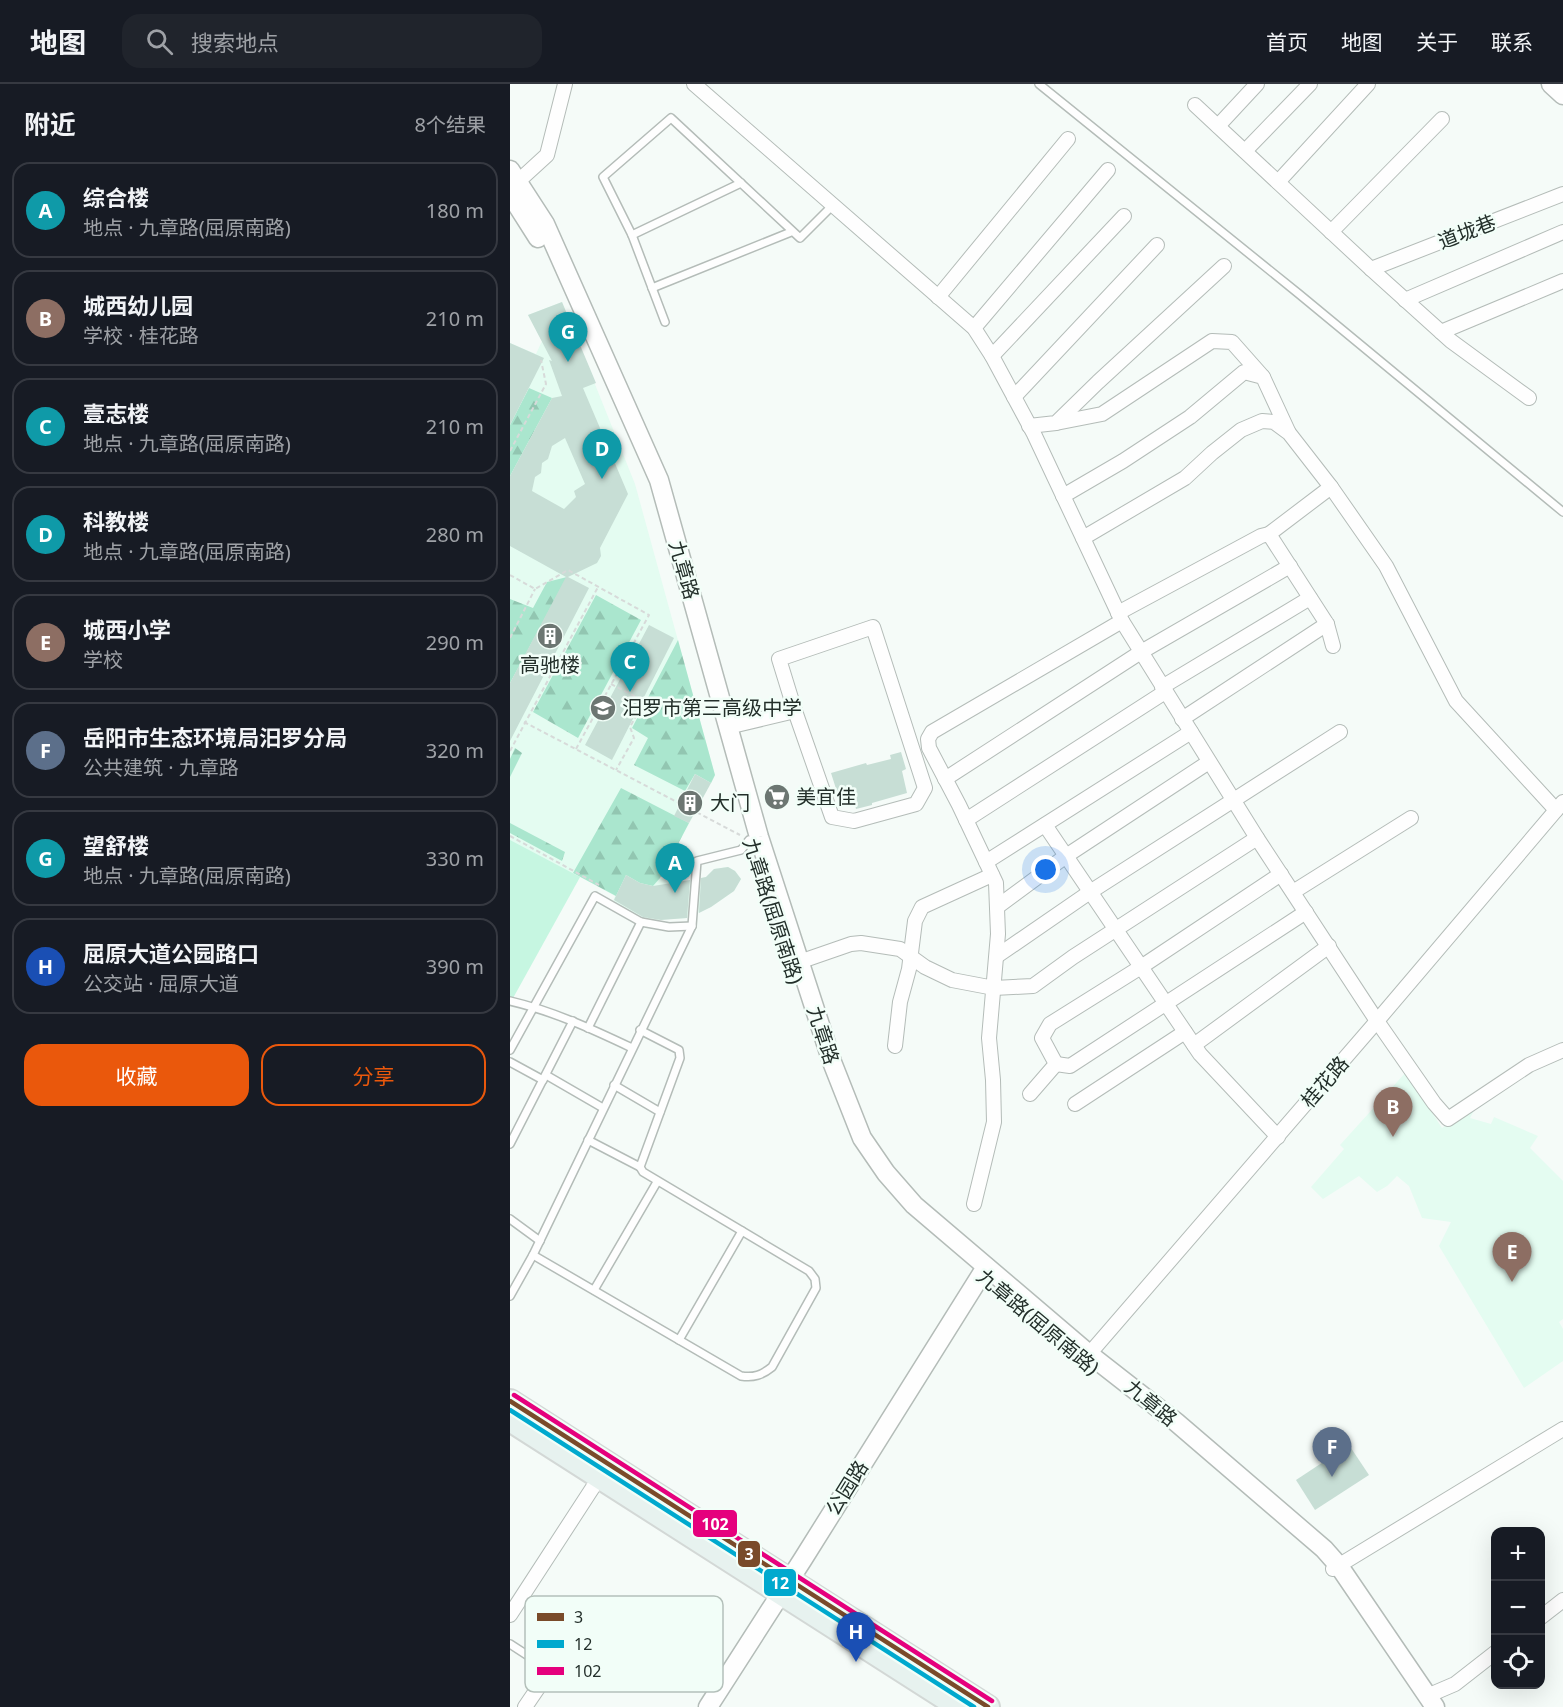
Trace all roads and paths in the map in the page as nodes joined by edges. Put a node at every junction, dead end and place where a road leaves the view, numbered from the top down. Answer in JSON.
{"nodes":[{"id":1,"x":565,"y":84,"type":"edge"},
{"id":2,"x":694,"y":84,"type":"edge"},
{"id":3,"x":1039,"y":84,"type":"edge"},
{"id":4,"x":1257,"y":84,"type":"edge"},
{"id":5,"x":1310,"y":84,"type":"edge"},
{"id":6,"x":1368,"y":84,"type":"edge"},
{"id":7,"x":1551,"y":84,"type":"edge"},
{"id":8,"x":1563,"y":95,"type":"edge"},
{"id":9,"x":1195,"y":105,"type":"dead end"},
{"id":10,"x":1442,"y":119,"type":"dead end"},
{"id":11,"x":1218,"y":126,"type":"junction"},
{"id":12,"x":1068,"y":139,"type":"dead end"},
{"id":13,"x":1245,"y":151,"type":"junction"},
{"id":14,"x":1108,"y":170,"type":"dead end"},
{"id":15,"x":1278,"y":182,"type":"junction"},
{"id":16,"x":741,"y":183,"type":"junction"},
{"id":17,"x":512,"y":184,"type":"edge"},
{"id":18,"x":1563,"y":194,"type":"edge"},
{"id":19,"x":833,"y":205,"type":"junction"},
{"id":20,"x":1124,"y":216,"type":"dead end"},
{"id":21,"x":792,"y":232,"type":"junction"},
{"id":22,"x":1331,"y":232,"type":"junction"},
{"id":23,"x":1563,"y":232,"type":"edge"},
{"id":24,"x":632,"y":235,"type":"junction"},
{"id":25,"x":1157,"y":245,"type":"dead end"},
{"id":26,"x":1224,"y":267,"type":"dead end"},
{"id":27,"x":1371,"y":269,"type":"junction"},
{"id":28,"x":1563,"y":281,"type":"edge"},
{"id":29,"x":652,"y":288,"type":"junction"},
{"id":30,"x":938,"y":297,"type":"junction"},
{"id":31,"x":1405,"y":300,"type":"junction"},
{"id":32,"x":665,"y":322,"type":"dead end"},
{"id":33,"x":974,"y":328,"type":"junction"},
{"id":34,"x":1441,"y":332,"type":"junction"},
{"id":35,"x":992,"y":356,"type":"junction"},
{"id":36,"x":541,"y":360,"type":"dead end"},
{"id":37,"x":1263,"y":377,"type":"junction"},
{"id":38,"x":1014,"y":397,"type":"junction"},
{"id":39,"x":1529,"y":398,"type":"dead end"},
{"id":40,"x":1056,"y":423,"type":"junction"},
{"id":41,"x":1029,"y":426,"type":"junction"},
{"id":42,"x":1288,"y":433,"type":"junction"},
{"id":43,"x":510,"y":451,"type":"edge"},
{"id":44,"x":1331,"y":487,"type":"junction"},
{"id":45,"x":1063,"y":496,"type":"junction"},
{"id":46,"x":1563,"y":512,"type":"edge"},
{"id":47,"x":1269,"y":534,"type":"junction"},
{"id":48,"x":1083,"y":538,"type":"junction"},
{"id":49,"x":1290,"y":566,"type":"junction"},
{"id":50,"x":510,"y":575,"type":"edge"},
{"id":51,"x":598,"y":587,"type":"junction"},
{"id":52,"x":535,"y":589,"type":"junction"},
{"id":53,"x":1310,"y":598,"type":"junction"},
{"id":54,"x":1120,"y":617,"type":"junction"},
{"id":55,"x":1328,"y":624,"type":"junction"},
{"id":56,"x":510,"y":638,"type":"edge"},
{"id":57,"x":1333,"y":646,"type":"dead end"},
{"id":58,"x":1141,"y":652,"type":"junction"},
{"id":59,"x":611,"y":684,"type":"junction"},
{"id":60,"x":1164,"y":689,"type":"junction"},
{"id":61,"x":795,"y":711,"type":"junction"},
{"id":62,"x":1182,"y":719,"type":"junction"},
{"id":63,"x":525,"y":722,"type":"junction"},
{"id":64,"x":728,"y":727,"type":"junction"},
{"id":65,"x":1191,"y":732,"type":"junction"},
{"id":66,"x":1340,"y":732,"type":"dead end"},
{"id":67,"x":576,"y":749,"type":"junction"},
{"id":68,"x":510,"y":751,"type":"edge"},
{"id":69,"x":1209,"y":762,"type":"junction"},
{"id":70,"x":616,"y":770,"type":"junction"},
{"id":71,"x":945,"y":779,"type":"junction"},
{"id":72,"x":1232,"y":799,"type":"junction"},
{"id":73,"x":1560,"y":806,"type":"edge"},
{"id":74,"x":1412,"y":818,"type":"dead end"},
{"id":75,"x":966,"y":820,"type":"junction"},
{"id":76,"x":1045,"y":825,"type":"junction"},
{"id":77,"x":510,"y":836,"type":"edge"},
{"id":78,"x":1257,"y":838,"type":"junction"},
{"id":79,"x":749,"y":840,"type":"junction"},
{"id":80,"x":1066,"y":856,"type":"junction"},
{"id":81,"x":989,"y":869,"type":"junction"},
{"id":82,"x":1281,"y":874,"type":"junction"},
{"id":83,"x":607,"y":890,"type":"dead end"},
{"id":84,"x":1090,"y":892,"type":"junction"},
{"id":85,"x":1293,"y":892,"type":"junction"},
{"id":86,"x":997,"y":907,"type":"junction"},
{"id":87,"x":1306,"y":912,"type":"junction"},
{"id":88,"x":641,"y":922,"type":"junction"},
{"id":89,"x":692,"y":926,"type":"junction"},
{"id":90,"x":1115,"y":930,"type":"junction"},
{"id":91,"x":1329,"y":946,"type":"junction"},
{"id":92,"x":910,"y":954,"type":"junction"},
{"id":93,"x":997,"y":956,"type":"junction"},
{"id":94,"x":799,"y":962,"type":"junction"},
{"id":95,"x":1141,"y":967,"type":"junction"},
{"id":96,"x":994,"y":988,"type":"junction"},
{"id":97,"x":510,"y":1001,"type":"edge"},
{"id":98,"x":1165,"y":1003,"type":"junction"},
{"id":99,"x":533,"y":1007,"type":"junction"},
{"id":100,"x":573,"y":1021,"type":"junction"},
{"id":101,"x":1377,"y":1022,"type":"junction"},
{"id":102,"x":588,"y":1028,"type":"junction"},
{"id":103,"x":640,"y":1030,"type":"junction"},
{"id":104,"x":1185,"y":1032,"type":"junction"},
{"id":105,"x":1194,"y":1045,"type":"junction"},
{"id":106,"x":895,"y":1046,"type":"dead end"},
{"id":107,"x":632,"y":1048,"type":"junction"},
{"id":108,"x":510,"y":1050,"type":"edge"},
{"id":109,"x":1563,"y":1050,"type":"edge"},
{"id":110,"x":510,"y":1062,"type":"edge"},
{"id":111,"x":1056,"y":1064,"type":"junction"},
{"id":112,"x":544,"y":1078,"type":"junction"},
{"id":113,"x":614,"y":1086,"type":"junction"},
{"id":114,"x":1030,"y":1094,"type":"dead end"},
{"id":115,"x":1075,"y":1104,"type":"dead end"},
{"id":116,"x":603,"y":1108,"type":"junction"},
{"id":117,"x":660,"y":1112,"type":"junction"},
{"id":118,"x":1278,"y":1137,"type":"junction"},
{"id":119,"x":588,"y":1140,"type":"junction"},
{"id":120,"x":510,"y":1144,"type":"edge"},
{"id":121,"x":640,"y":1167,"type":"junction"},
{"id":122,"x":657,"y":1182,"type":"junction"},
{"id":123,"x":974,"y":1204,"type":"dead end"},
{"id":124,"x":510,"y":1219,"type":"edge"},
{"id":125,"x":742,"y":1231,"type":"junction"},
{"id":126,"x":540,"y":1241,"type":"junction"},
{"id":127,"x":533,"y":1255,"type":"junction"},
{"id":128,"x":983,"y":1271,"type":"junction"},
{"id":129,"x":594,"y":1290,"type":"junction"},
{"id":130,"x":510,"y":1296,"type":"edge"},
{"id":131,"x":679,"y":1340,"type":"junction"},
{"id":132,"x":1086,"y":1357,"type":"junction"},
{"id":133,"x":510,"y":1401,"type":"edge"},
{"id":134,"x":510,"y":1420,"type":"edge"},
{"id":135,"x":1563,"y":1429,"type":"edge"},
{"id":136,"x":599,"y":1478,"type":"junction"},
{"id":137,"x":1336,"y":1568,"type":"junction"},
{"id":138,"x":786,"y":1586,"type":"junction"},
{"id":139,"x":1563,"y":1600,"type":"edge"},
{"id":140,"x":1545,"y":1614,"type":"edge"},
{"id":141,"x":510,"y":1615,"type":"edge"},
{"id":142,"x":510,"y":1644,"type":"edge"},
{"id":143,"x":525,"y":1654,"type":"edge"},
{"id":144,"x":1491,"y":1657,"type":"edge"},
{"id":145,"x":723,"y":1684,"type":"edge"},
{"id":146,"x":535,"y":1692,"type":"edge"},
{"id":147,"x":718,"y":1692,"type":"edge"},
{"id":148,"x":1426,"y":1704,"type":"edge"},
{"id":149,"x":525,"y":1707,"type":"edge"},
{"id":150,"x":708,"y":1707,"type":"edge"},
{"id":151,"x":959,"y":1707,"type":"edge"},
{"id":152,"x":988,"y":1707,"type":"edge"}],
"edges":[{"from":1,"to":17,"type":"street"},
{"from":2,"to":19,"type":"street"},
{"from":3,"to":46,"type":"lane"},
{"from":4,"to":11,"type":"street"},
{"from":5,"to":13,"type":"street"},
{"from":6,"to":15,"type":"street"},
{"from":7,"to":8,"type":"street"},
{"from":9,"to":11,"type":"street"},
{"from":10,"to":22,"type":"street"},
{"from":11,"to":13,"type":"street"},
{"from":12,"to":30,"type":"street"},
{"from":13,"to":15,"type":"street"},
{"from":14,"to":33,"type":"street"},
{"from":15,"to":22,"type":"street"},
{"from":16,"to":21,"type":"lane"},
{"from":16,"to":24,"type":"lane"},
{"from":16,"to":24,"type":"lane"},
{"from":17,"to":64,"type":"street","name":"九章路"},
{"from":17,"to":79,"type":"street","name":"九章路(屈原南路)"},
{"from":18,"to":27,"type":"street","name":"道垅巷"},
{"from":19,"to":21,"type":"lane"},
{"from":19,"to":30,"type":"street"},
{"from":20,"to":35,"type":"street"},
{"from":21,"to":29,"type":"lane"},
{"from":22,"to":27,"type":"street"},
{"from":23,"to":31,"type":"street"},
{"from":24,"to":29,"type":"lane"},
{"from":25,"to":38,"type":"street"},
{"from":26,"to":40,"type":"street"},
{"from":27,"to":31,"type":"street"},
{"from":28,"to":34,"type":"street"},
{"from":29,"to":32,"type":"lane"},
{"from":30,"to":33,"type":"street"},
{"from":31,"to":34,"type":"street"},
{"from":33,"to":35,"type":"street"},
{"from":34,"to":39,"type":"street"},
{"from":35,"to":38,"type":"street"},
{"from":36,"to":43,"type":"path"},
{"from":37,"to":40,"type":"street"},
{"from":37,"to":42,"type":"street"},
{"from":37,"to":45,"type":"street"},
{"from":38,"to":41,"type":"street"},
{"from":40,"to":41,"type":"street"},
{"from":41,"to":45,"type":"street"},
{"from":42,"to":44,"type":"street"},
{"from":42,"to":48,"type":"street"},
{"from":44,"to":47,"type":"street"},
{"from":44,"to":73,"type":"street"},
{"from":45,"to":48,"type":"street"},
{"from":47,"to":49,"type":"street"},
{"from":47,"to":54,"type":"street"},
{"from":48,"to":54,"type":"street"},
{"from":49,"to":53,"type":"street"},
{"from":49,"to":58,"type":"street"},
{"from":50,"to":52,"type":"path"},
{"from":51,"to":52,"type":"path"},
{"from":51,"to":59,"type":"path"},
{"from":51,"to":63,"type":"path"},
{"from":52,"to":56,"type":"path"},
{"from":53,"to":55,"type":"street"},
{"from":53,"to":60,"type":"street"},
{"from":54,"to":58,"type":"street"},
{"from":54,"to":71,"type":"street"},
{"from":55,"to":57,"type":"street"},
{"from":55,"to":62,"type":"street"},
{"from":58,"to":60,"type":"street"},
{"from":58,"to":71,"type":"street"},
{"from":59,"to":67,"type":"path"},
{"from":59,"to":70,"type":"path"},
{"from":60,"to":62,"type":"street"},
{"from":60,"to":75,"type":"street"},
{"from":61,"to":61,"type":"street"},
{"from":61,"to":64,"type":"street"},
{"from":62,"to":65,"type":"street"},
{"from":63,"to":67,"type":"path"},
{"from":63,"to":68,"type":"path"},
{"from":64,"to":94,"type":"street","name":"九章路"},
{"from":65,"to":69,"type":"street"},
{"from":65,"to":76,"type":"street"},
{"from":66,"to":72,"type":"street"},
{"from":67,"to":70,"type":"path"},
{"from":69,"to":72,"type":"street"},
{"from":69,"to":80,"type":"street"},
{"from":70,"to":79,"type":"path"},
{"from":71,"to":75,"type":"street"},
{"from":72,"to":78,"type":"street"},
{"from":72,"to":84,"type":"street"},
{"from":73,"to":101,"type":"street","name":"桂花路"},
{"from":74,"to":85,"type":"street"},
{"from":75,"to":81,"type":"street"},
{"from":76,"to":80,"type":"street"},
{"from":76,"to":81,"type":"street"},
{"from":77,"to":83,"type":"path"},
{"from":78,"to":82,"type":"street"},
{"from":78,"to":90,"type":"street"},
{"from":79,"to":89,"type":"lane"},
{"from":79,"to":128,"type":"street","name":"九章路(屈原南路)"},
{"from":80,"to":84,"type":"street"},
{"from":80,"to":86,"type":"street"},
{"from":81,"to":86,"type":"street"},
{"from":81,"to":92,"type":"street"},
{"from":82,"to":85,"type":"street"},
{"from":82,"to":95,"type":"street"},
{"from":84,"to":90,"type":"street"},
{"from":84,"to":93,"type":"street"},
{"from":85,"to":87,"type":"street"},
{"from":86,"to":93,"type":"street"},
{"from":87,"to":91,"type":"street"},
{"from":87,"to":98,"type":"street"},
{"from":88,"to":89,"type":"lane"},
{"from":88,"to":99,"type":"lane"},
{"from":88,"to":102,"type":"lane"},
{"from":89,"to":103,"type":"lane"},
{"from":90,"to":95,"type":"street"},
{"from":90,"to":96,"type":"street"},
{"from":91,"to":101,"type":"street"},
{"from":91,"to":105,"type":"street"},
{"from":92,"to":94,"type":"street"},
{"from":92,"to":96,"type":"street"},
{"from":92,"to":106,"type":"street"},
{"from":93,"to":96,"type":"street"},
{"from":94,"to":128,"type":"street","name":"九章路"},
{"from":95,"to":98,"type":"street"},
{"from":95,"to":111,"type":"street"},
{"from":96,"to":123,"type":"street"},
{"from":97,"to":99,"type":"lane"},
{"from":98,"to":104,"type":"street"},
{"from":98,"to":111,"type":"street"},
{"from":99,"to":100,"type":"lane"},
{"from":99,"to":108,"type":"lane"},
{"from":100,"to":102,"type":"lane"},
{"from":100,"to":112,"type":"lane"},
{"from":101,"to":109,"type":"street"},
{"from":101,"to":118,"type":"street","name":"桂花路"},
{"from":102,"to":107,"type":"lane"},
{"from":103,"to":107,"type":"lane"},
{"from":103,"to":117,"type":"lane"},
{"from":104,"to":105,"type":"street"},
{"from":104,"to":115,"type":"street"},
{"from":105,"to":118,"type":"street"},
{"from":107,"to":113,"type":"lane"},
{"from":110,"to":112,"type":"lane"},
{"from":111,"to":114,"type":"street"},
{"from":112,"to":116,"type":"lane"},
{"from":112,"to":120,"type":"lane"},
{"from":113,"to":116,"type":"lane"},
{"from":113,"to":117,"type":"lane"},
{"from":116,"to":119,"type":"lane"},
{"from":117,"to":121,"type":"lane"},
{"from":118,"to":132,"type":"street","name":"桂花路"},
{"from":119,"to":121,"type":"lane"},
{"from":119,"to":126,"type":"lane"},
{"from":121,"to":122,"type":"lane"},
{"from":122,"to":125,"type":"lane"},
{"from":122,"to":129,"type":"lane"},
{"from":124,"to":126,"type":"lane"},
{"from":125,"to":131,"type":"lane"},
{"from":125,"to":131,"type":"lane"},
{"from":126,"to":127,"type":"lane"},
{"from":127,"to":129,"type":"lane"},
{"from":127,"to":130,"type":"lane"},
{"from":128,"to":132,"type":"street","name":"九章路"},
{"from":128,"to":138,"type":"street","name":"公园路"},
{"from":129,"to":131,"type":"lane"},
{"from":132,"to":137,"type":"street","name":"九章路"},
{"from":133,"to":138,"type":"main road"},
{"from":134,"to":136,"type":"main road"},
{"from":135,"to":137,"type":"street"},
{"from":136,"to":138,"type":"main road"},
{"from":136,"to":141,"type":"street"},
{"from":137,"to":148,"type":"street","name":"九章路"},
{"from":138,"to":145,"type":"street","name":"公园路"},
{"from":138,"to":151,"type":"main road"},
{"from":138,"to":152,"type":"main road"},
{"from":139,"to":140,"type":"street"},
{"from":142,"to":143,"type":"lane"},
{"from":144,"to":148,"type":"street"},
{"from":146,"to":149,"type":"street"},
{"from":147,"to":150,"type":"street","name":"公园路"}]}
